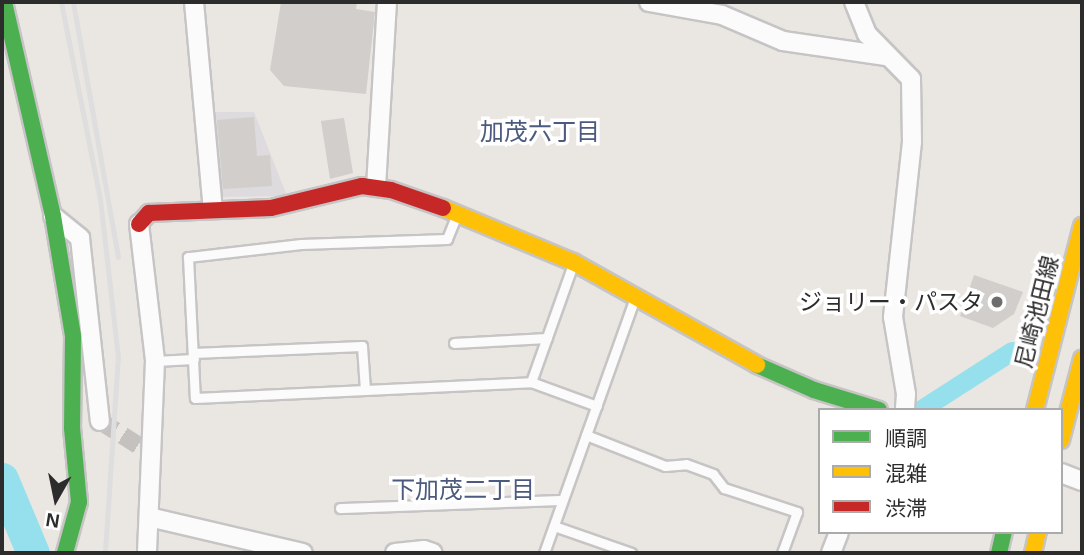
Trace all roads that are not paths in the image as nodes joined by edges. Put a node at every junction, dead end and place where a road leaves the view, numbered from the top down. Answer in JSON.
{"nodes":[{"id":1,"x":5,"y":2,"type":"edge"},
{"id":2,"x":194,"y":2,"type":"edge"},
{"id":3,"x":387,"y":2,"type":"edge"},
{"id":4,"x":649,"y":2,"type":"edge"},
{"id":5,"x":854,"y":2,"type":"edge"},
{"id":6,"x":886,"y":56,"type":"junction"},
{"id":7,"x":376,"y":187,"type":"junction"},
{"id":8,"x":213,"y":209,"type":"junction"},
{"id":9,"x":457,"y":213,"type":"junction"},
{"id":10,"x":53,"y":216,"type":"junction"},
{"id":11,"x":139,"y":224,"type":"joint"},
{"id":12,"x":1082,"y":226,"type":"edge"},
{"id":13,"x":573,"y":262,"type":"junction"},
{"id":14,"x":636,"y":297,"type":"junction"},
{"id":15,"x":547,"y":338,"type":"junction"},
{"id":16,"x":454,"y":343,"type":"dead end"},
{"id":17,"x":194,"y":356,"type":"junction"},
{"id":18,"x":1082,"y":359,"type":"edge"},
{"id":19,"x":155,"y":361,"type":"junction"},
{"id":20,"x":531,"y":382,"type":"junction"},
{"id":21,"x":365,"y":390,"type":"junction"},
{"id":22,"x":597,"y":406,"type":"junction"},
{"id":23,"x":872,"y":408,"type":"edge"},
{"id":24,"x":905,"y":408,"type":"edge"},
{"id":25,"x":1036,"y":408,"type":"edge"},
{"id":26,"x":100,"y":421,"type":"dead end"},
{"id":27,"x":1063,"y":432,"type":"edge"},
{"id":28,"x":586,"y":435,"type":"junction"},
{"id":29,"x":1063,"y":474,"type":"edge"},
{"id":30,"x":1082,"y":481,"type":"edge"},
{"id":31,"x":562,"y":500,"type":"junction"},
{"id":32,"x":340,"y":508,"type":"dead end"},
{"id":33,"x":149,"y":517,"type":"junction"},
{"id":34,"x":554,"y":526,"type":"junction"},
{"id":35,"x":838,"y":534,"type":"edge"},
{"id":36,"x":1004,"y":534,"type":"edge"},
{"id":37,"x":1038,"y":534,"type":"edge"},
{"id":38,"x":597,"y":541,"type":"junction"},
{"id":39,"x":428,"y":552,"type":"edge"},
{"id":40,"x":65,"y":553,"type":"edge"},
{"id":41,"x":147,"y":553,"type":"edge"},
{"id":42,"x":303,"y":553,"type":"edge"},
{"id":43,"x":395,"y":553,"type":"edge"},
{"id":44,"x":544,"y":553,"type":"edge"},
{"id":45,"x":593,"y":553,"type":"edge"},
{"id":46,"x":631,"y":553,"type":"edge"},
{"id":47,"x":782,"y":553,"type":"edge"},
{"id":48,"x":831,"y":553,"type":"edge"},
{"id":49,"x":999,"y":553,"type":"edge"},
{"id":50,"x":1033,"y":553,"type":"edge"}],
"edges":[{"from":1,"to":10,"type":"street"},
{"from":2,"to":8,"type":"street"},
{"from":3,"to":7,"type":"street"},
{"from":4,"to":6,"type":"street"},
{"from":5,"to":6,"type":"street"},
{"from":6,"to":24,"type":"street"},
{"from":7,"to":8,"type":"street"},
{"from":7,"to":9,"type":"street"},
{"from":8,"to":11,"type":"street"},
{"from":9,"to":13,"type":"street"},
{"from":9,"to":17,"type":"lane"},
{"from":10,"to":26,"type":"street"},
{"from":10,"to":40,"type":"street"},
{"from":11,"to":19,"type":"street"},
{"from":12,"to":25,"type":"street","name":"尼崎池田線"},
{"from":13,"to":14,"type":"street"},
{"from":13,"to":15,"type":"lane"},
{"from":14,"to":22,"type":"lane"},
{"from":14,"to":23,"type":"street"},
{"from":15,"to":16,"type":"lane"},
{"from":15,"to":20,"type":"lane"},
{"from":17,"to":19,"type":"lane"},
{"from":17,"to":21,"type":"lane"},
{"from":17,"to":21,"type":"lane"},
{"from":18,"to":27,"type":"street"},
{"from":19,"to":33,"type":"street"},
{"from":20,"to":21,"type":"lane"},
{"from":20,"to":22,"type":"lane"},
{"from":22,"to":28,"type":"lane"},
{"from":28,"to":31,"type":"lane"},
{"from":28,"to":47,"type":"lane"},
{"from":29,"to":30,"type":"street"},
{"from":31,"to":32,"type":"lane"},
{"from":31,"to":34,"type":"lane"},
{"from":33,"to":41,"type":"street"},
{"from":33,"to":42,"type":"street"},
{"from":34,"to":38,"type":"lane"},
{"from":34,"to":44,"type":"lane"},
{"from":35,"to":48,"type":"street"},
{"from":36,"to":49,"type":"street"},
{"from":37,"to":50,"type":"street"},
{"from":38,"to":45,"type":"lane"},
{"from":38,"to":46,"type":"lane"},
{"from":39,"to":43,"type":"street"}]}
